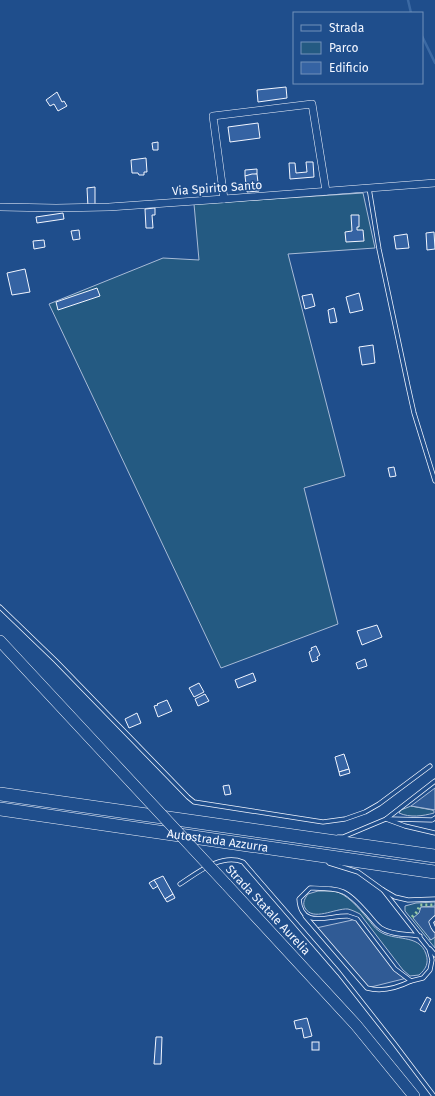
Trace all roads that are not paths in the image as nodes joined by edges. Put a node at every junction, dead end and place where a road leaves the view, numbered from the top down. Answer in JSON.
{"nodes":[{"id":1,"x":435,"y":183,"type":"edge"},
{"id":2,"x":369,"y":188,"type":"junction"},
{"id":3,"x":326,"y":191,"type":"junction"},
{"id":4,"x":224,"y":199,"type":"junction"},
{"id":5,"x":0,"y":207,"type":"edge"},
{"id":6,"x":435,"y":481,"type":"edge"},
{"id":7,"x":0,"y":607,"type":"edge"},
{"id":8,"x":0,"y":641,"type":"edge"},
{"id":9,"x":430,"y":766,"type":"dead end"},
{"id":10,"x":435,"y":781,"type":"edge"},
{"id":11,"x":0,"y":794,"type":"edge"},
{"id":12,"x":0,"y":809,"type":"edge"},
{"id":13,"x":435,"y":818,"type":"edge"},
{"id":14,"x":386,"y":819,"type":"junction"},
{"id":15,"x":435,"y":833,"type":"edge"},
{"id":16,"x":300,"y":837,"type":"junction"},
{"id":17,"x":304,"y":854,"type":"junction"},
{"id":18,"x":435,"y":856,"type":"edge"},
{"id":19,"x":435,"y":872,"type":"edge"},
{"id":20,"x":180,"y":884,"type":"dead end"},
{"id":21,"x":383,"y":890,"type":"junction"},
{"id":22,"x":435,"y":899,"type":"edge"},
{"id":23,"x":304,"y":914,"type":"junction"},
{"id":24,"x":435,"y":918,"type":"edge"},
{"id":25,"x":435,"y":930,"type":"edge"},
{"id":26,"x":420,"y":936,"type":"junction"},
{"id":27,"x":429,"y":949,"type":"junction"},
{"id":28,"x":435,"y":955,"type":"edge"},
{"id":29,"x":411,"y":981,"type":"junction"},
{"id":30,"x":414,"y":1096,"type":"edge"},
{"id":31,"x":434,"y":1096,"type":"edge"}],
"edges":[{"from":1,"to":2,"type":"street","name":"Via Spirito Santo"},
{"from":2,"to":3,"type":"street","name":"Via Spirito Santo"},
{"from":2,"to":6,"type":"lane"},
{"from":3,"to":4,"type":"street","name":"Via Spirito Santo"},
{"from":3,"to":4,"type":"street"},
{"from":4,"to":5,"type":"street","name":"Via Spirito Santo"},
{"from":7,"to":9,"type":"lane"},
{"from":8,"to":30,"type":"main road","name":"Strada Statale Aurelia","bridge":true},
{"from":10,"to":14,"type":"lane"},
{"from":11,"to":16,"type":"highway","name":"Autostrada Azzurra"},
{"from":12,"to":17,"type":"highway","name":"Autostrada Azzurra"},
{"from":13,"to":14,"type":"lane"},
{"from":14,"to":15,"type":"lane"},
{"from":14,"to":16,"type":"lane"},
{"from":16,"to":18,"type":"highway","name":"Autostrada Azzurra"},
{"from":17,"to":19,"type":"highway","name":"Autostrada Azzurra"},
{"from":17,"to":21,"type":"lane"},
{"from":20,"to":31,"type":"lane"},
{"from":21,"to":22,"type":"lane"},
{"from":21,"to":26,"type":"lane"},
{"from":23,"to":26,"type":"lane"},
{"from":23,"to":29,"type":"lane"},
{"from":23,"to":29,"type":"lane"},
{"from":24,"to":25,"type":"lane"},
{"from":26,"to":27,"type":"lane"},
{"from":27,"to":28,"type":"lane"},
{"from":27,"to":29,"type":"lane"}]}
